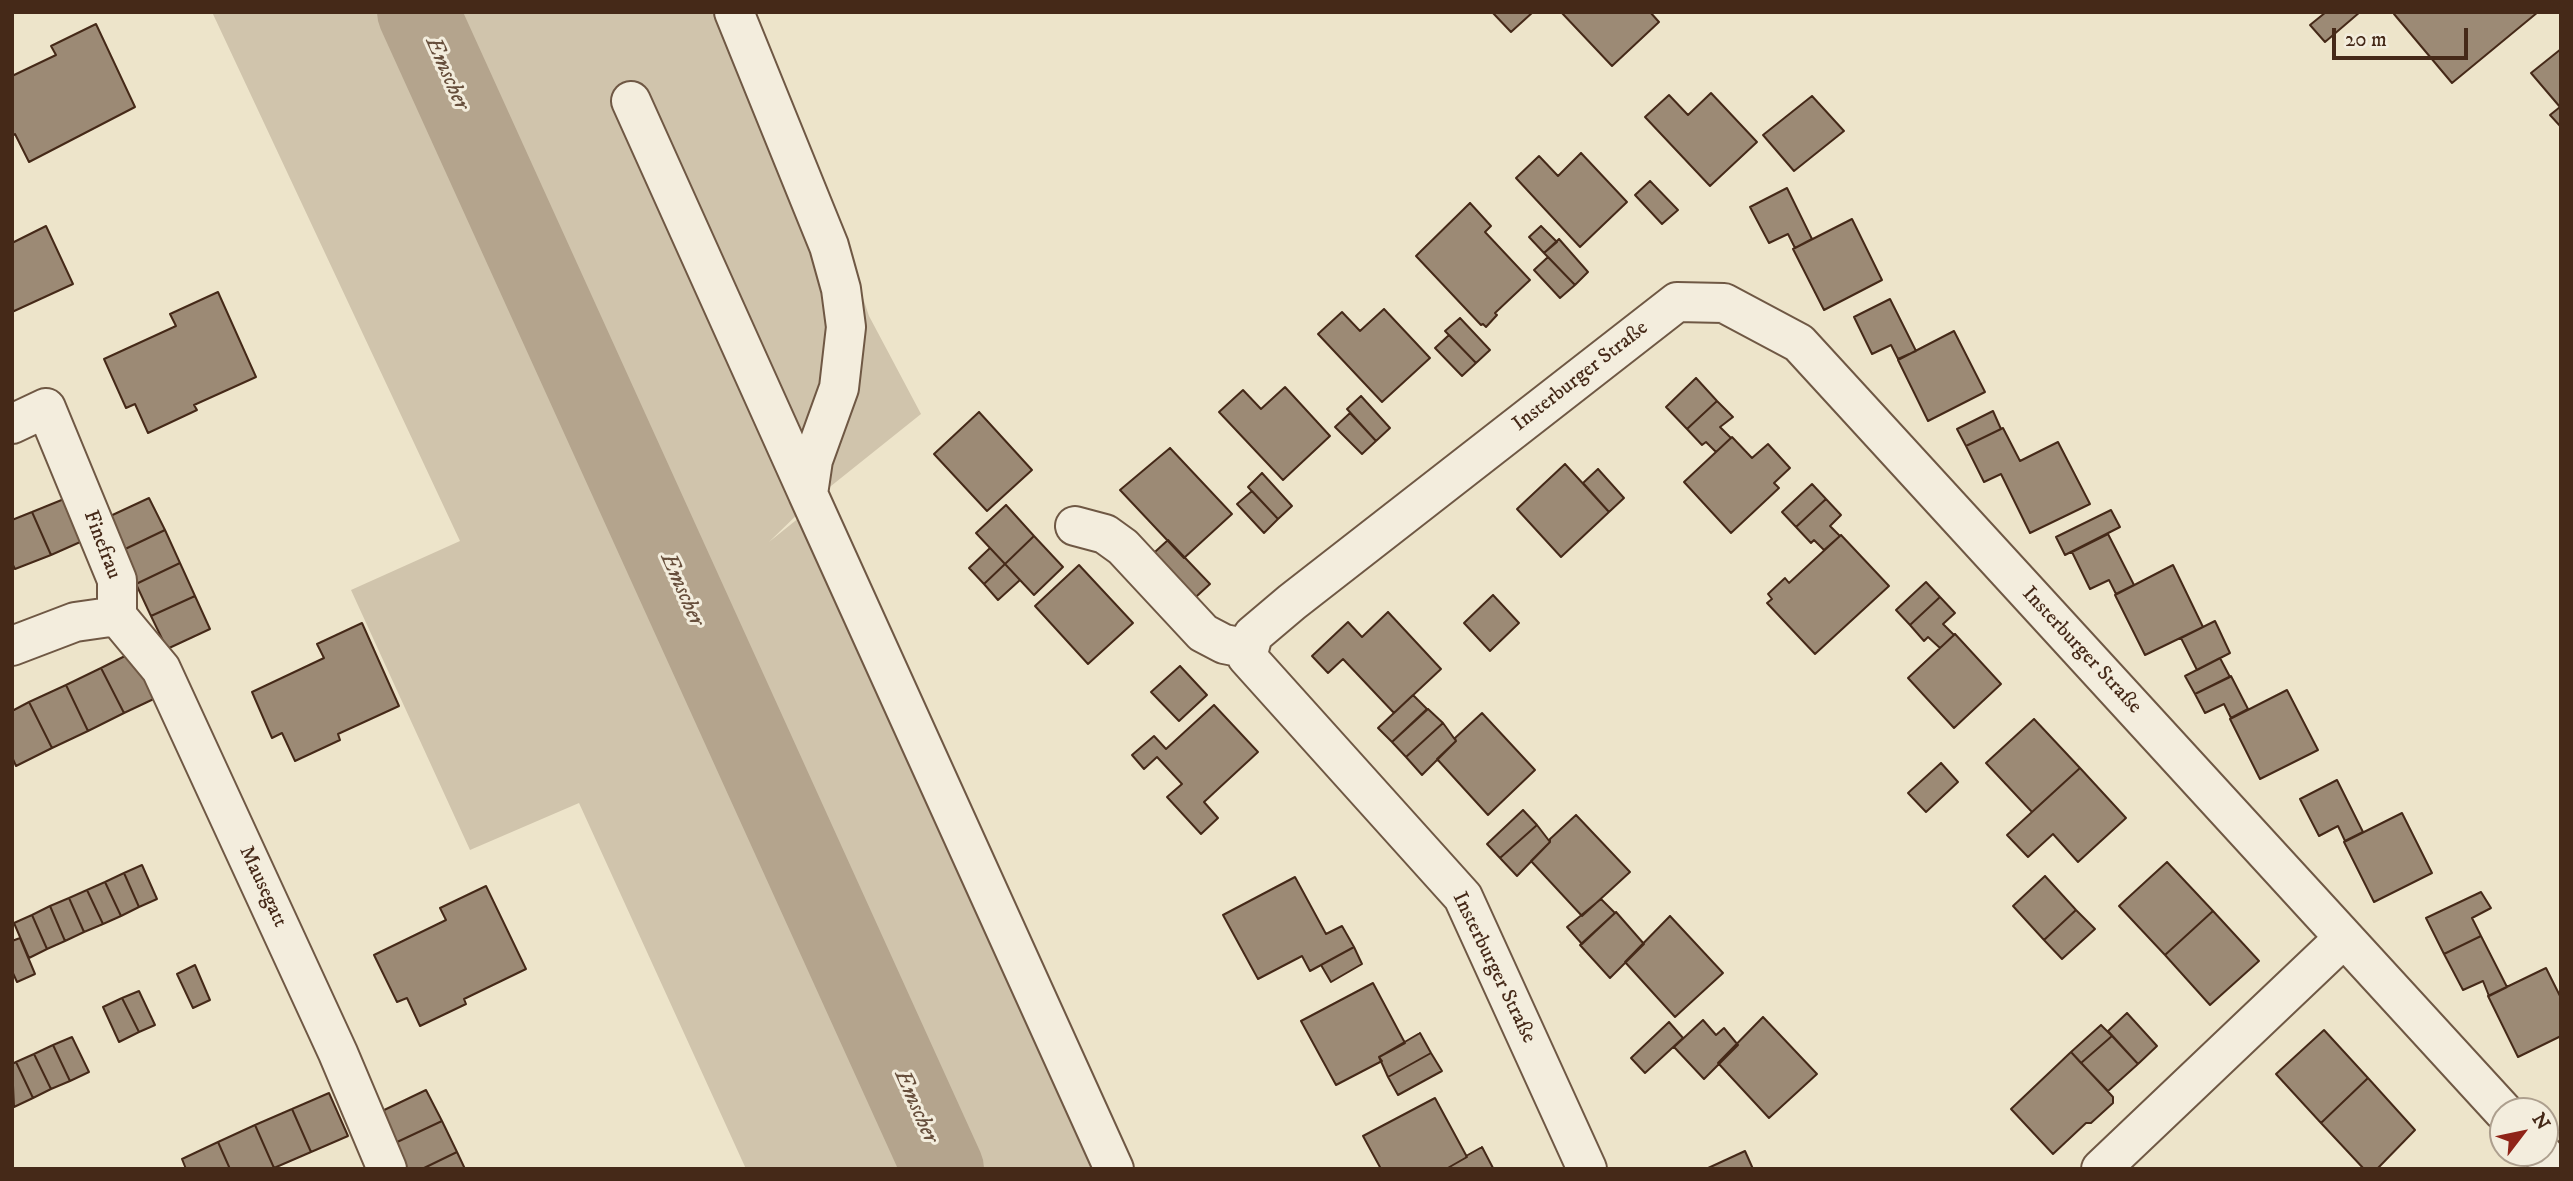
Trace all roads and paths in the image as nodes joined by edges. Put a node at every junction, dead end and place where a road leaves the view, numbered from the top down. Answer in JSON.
{"nodes":[{"id":1,"x":734,"y":12,"type":"edge"},
{"id":2,"x":631,"y":101,"type":"dead end"},
{"id":3,"x":12,"y":424,"type":"edge"},
{"id":4,"x":808,"y":494,"type":"junction"},
{"id":5,"x":1075,"y":526,"type":"dead end"},
{"id":6,"x":117,"y":617,"type":"junction"},
{"id":7,"x":12,"y":646,"type":"edge"},
{"id":8,"x":1249,"y":649,"type":"junction"},
{"id":9,"x":2344,"y":938,"type":"junction"},
{"id":10,"x":2490,"y":1097,"type":"edge"},
{"id":11,"x":387,"y":1169,"type":"edge"},
{"id":12,"x":1114,"y":1169,"type":"edge"},
{"id":13,"x":1587,"y":1169,"type":"edge"},
{"id":14,"x":2101,"y":1169,"type":"edge"}],
"edges":[{"from":1,"to":4,"type":"street"},
{"from":2,"to":4,"type":"street"},
{"from":3,"to":6,"type":"street","name":"Finefrau"},
{"from":4,"to":12,"type":"street"},
{"from":5,"to":8,"type":"street"},
{"from":6,"to":7,"type":"street"},
{"from":6,"to":11,"type":"street","name":"Mausegatt"},
{"from":8,"to":9,"type":"street","name":"Insterburger Straße"},
{"from":8,"to":13,"type":"street","name":"Insterburger Straße"},
{"from":9,"to":10,"type":"street","name":"Insterburger Straße"},
{"from":9,"to":14,"type":"street"}]}
